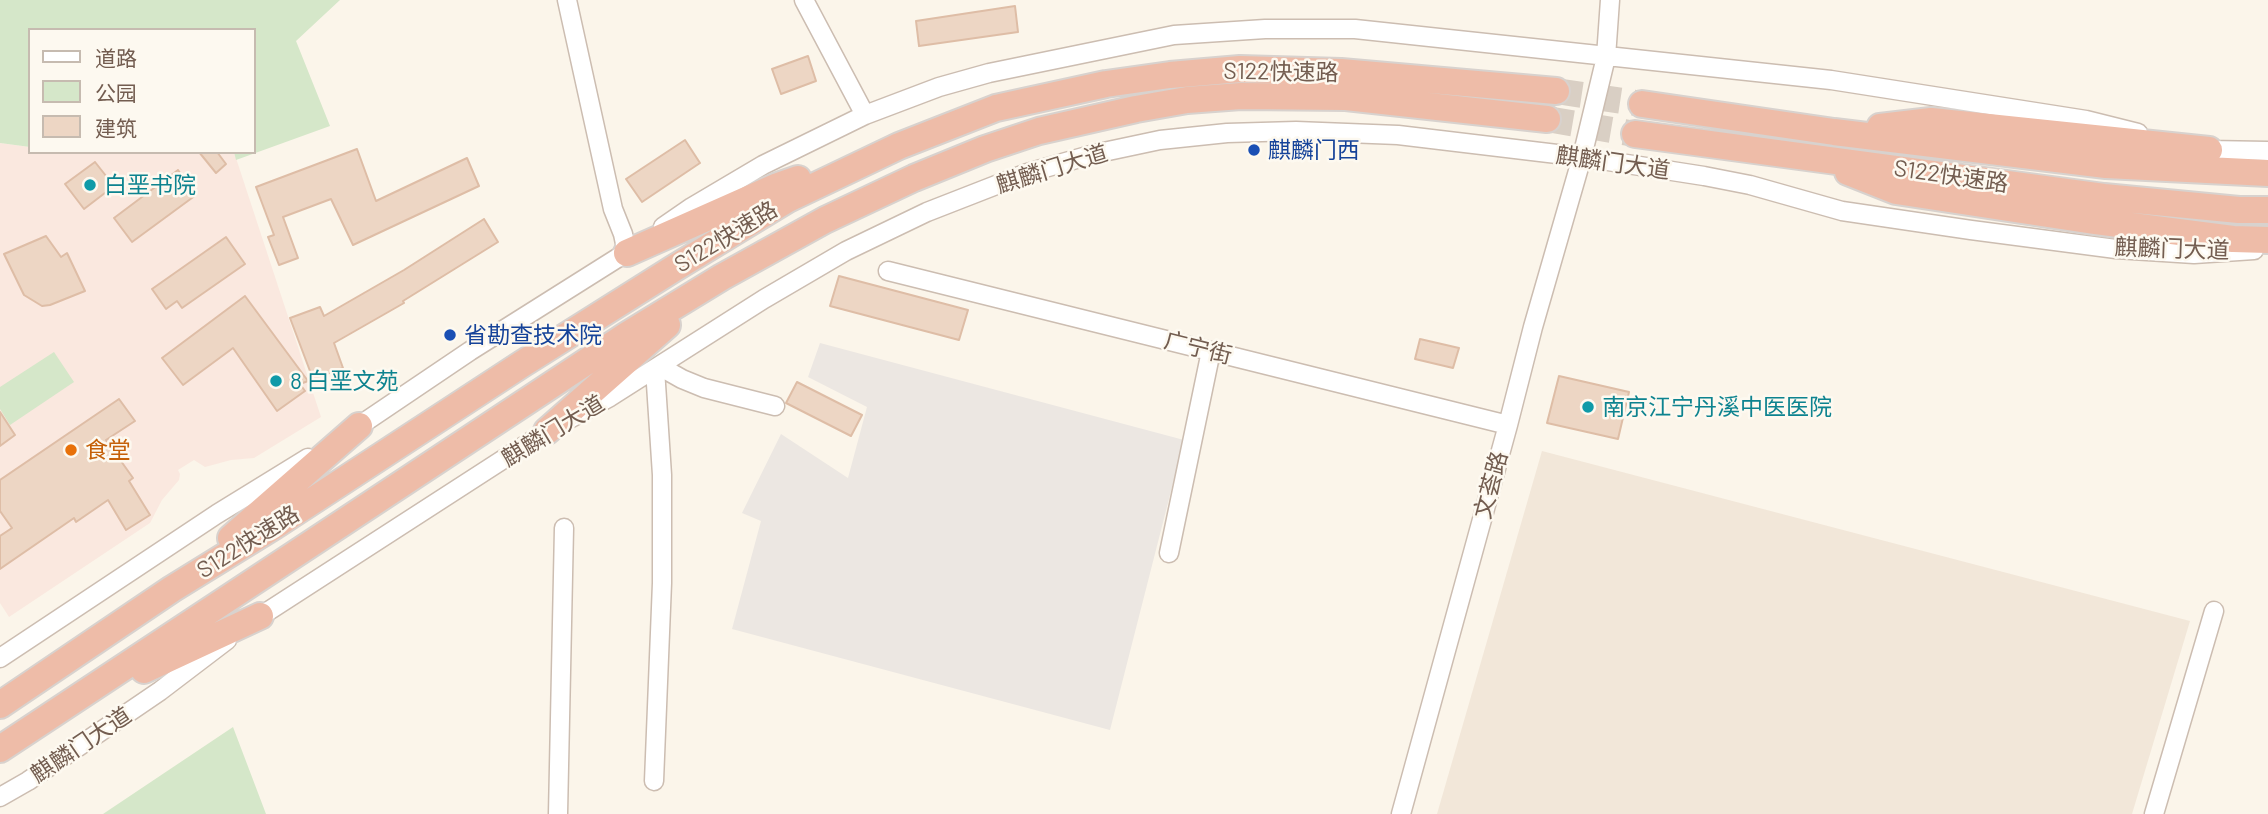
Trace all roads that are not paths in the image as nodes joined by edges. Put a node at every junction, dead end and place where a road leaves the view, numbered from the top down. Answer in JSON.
{"nodes":[{"id":1,"x":567,"y":0,"type":"edge"},
{"id":2,"x":804,"y":0,"type":"edge"},
{"id":3,"x":1610,"y":0,"type":"edge"},
{"id":4,"x":1606,"y":57,"type":"junction"},
{"id":5,"x":1556,"y":91,"type":"tunnel mouth"},
{"id":6,"x":1642,"y":104,"type":"tunnel mouth"},
{"id":7,"x":865,"y":115,"type":"junction"},
{"id":8,"x":1547,"y":119,"type":"tunnel mouth"},
{"id":9,"x":1834,"y":132,"type":"junction"},
{"id":10,"x":1635,"y":134,"type":"tunnel mouth"},
{"id":11,"x":900,"y":146,"type":"junction"},
{"id":12,"x":2209,"y":150,"type":"junction"},
{"id":13,"x":2268,"y":151,"type":"edge"},
{"id":14,"x":1807,"y":156,"type":"junction"},
{"id":15,"x":1582,"y":157,"type":"junction"},
{"id":16,"x":2268,"y":173,"type":"edge"},
{"id":17,"x":2268,"y":210,"type":"edge"},
{"id":18,"x":2268,"y":240,"type":"edge"},
{"id":19,"x":2268,"y":250,"type":"edge"},
{"id":20,"x":627,"y":253,"type":"junction"},
{"id":21,"x":888,"y":271,"type":"dead end"},
{"id":22,"x":722,"y":277,"type":"junction"},
{"id":23,"x":1211,"y":351,"type":"junction"},
{"id":24,"x":657,"y":367,"type":"junction"},
{"id":25,"x":775,"y":406,"type":"dead end"},
{"id":26,"x":1508,"y":425,"type":"junction"},
{"id":27,"x":359,"y":426,"type":"junction"},
{"id":28,"x":547,"y":431,"type":"junction"},
{"id":29,"x":564,"y":528,"type":"dead end"},
{"id":30,"x":1169,"y":553,"type":"dead end"},
{"id":31,"x":172,"y":589,"type":"junction"},
{"id":32,"x":2214,"y":611,"type":"dead end"},
{"id":33,"x":260,"y":616,"type":"junction"},
{"id":34,"x":0,"y":658,"type":"edge"},
{"id":35,"x":0,"y":705,"type":"edge"},
{"id":36,"x":60,"y":709,"type":"junction"},
{"id":37,"x":0,"y":749,"type":"edge"},
{"id":38,"x":654,"y":781,"type":"dead end"},
{"id":39,"x":0,"y":797,"type":"edge"},
{"id":40,"x":558,"y":814,"type":"edge"},
{"id":41,"x":1401,"y":814,"type":"edge"},
{"id":42,"x":2154,"y":814,"type":"edge"}],
"edges":[{"from":1,"to":20,"type":"street"},
{"from":2,"to":7,"type":"street"},
{"from":3,"to":4,"type":"street","name":"文荟路"},
{"from":4,"to":7,"type":"street"},
{"from":4,"to":12,"type":"street"},
{"from":4,"to":15,"type":"street","name":"文荟路"},
{"from":5,"to":11,"type":"highway","name":"S122快速路"},
{"from":6,"to":9,"type":"highway","name":"S122快速路"},
{"from":7,"to":20,"type":"street"},
{"from":8,"to":22,"type":"highway","name":"S122快速路"},
{"from":9,"to":12,"type":"highway"},
{"from":9,"to":16,"type":"highway","name":"S122快速路"},
{"from":10,"to":14,"type":"highway","name":"S122快速路"},
{"from":11,"to":20,"type":"highway"},
{"from":11,"to":31,"type":"highway","name":"S122快速路"},
{"from":12,"to":13,"type":"street"},
{"from":14,"to":17,"type":"highway","name":"S122快速路"},
{"from":14,"to":18,"type":"highway"},
{"from":15,"to":19,"type":"street","name":"麒麟门大道"},
{"from":15,"to":24,"type":"street","name":"麒麟门大道"},
{"from":15,"to":26,"type":"street","name":"文荟路"},
{"from":20,"to":27,"type":"street"},
{"from":21,"to":23,"type":"street","name":"广宁街"},
{"from":22,"to":28,"type":"highway"},
{"from":22,"to":36,"type":"highway","name":"S122快速路"},
{"from":23,"to":26,"type":"street","name":"广宁街"},
{"from":23,"to":30,"type":"street"},
{"from":24,"to":25,"type":"street"},
{"from":24,"to":28,"type":"street","name":"麒麟门大道"},
{"from":24,"to":38,"type":"street"},
{"from":26,"to":41,"type":"street","name":"文荟路"},
{"from":27,"to":31,"type":"highway"},
{"from":27,"to":34,"type":"street"},
{"from":28,"to":33,"type":"street","name":"麒麟门大道"},
{"from":29,"to":40,"type":"street"},
{"from":31,"to":35,"type":"highway","name":"S122快速路"},
{"from":32,"to":42,"type":"street"},
{"from":33,"to":36,"type":"highway"},
{"from":33,"to":39,"type":"street","name":"麒麟门大道"},
{"from":36,"to":37,"type":"highway","name":"S122快速路"}]}
